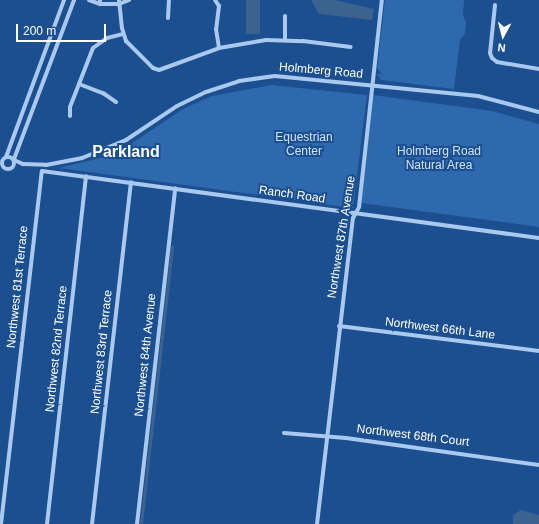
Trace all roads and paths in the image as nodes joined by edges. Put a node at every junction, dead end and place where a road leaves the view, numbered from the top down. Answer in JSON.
{"nodes":[{"id":1,"x":64,"y":0,"type":"edge"},
{"id":2,"x":74,"y":0,"type":"edge"},
{"id":3,"x":90,"y":0,"type":"edge"},
{"id":4,"x":100,"y":0,"type":"edge"},
{"id":5,"x":129,"y":0,"type":"edge"},
{"id":6,"x":169,"y":0,"type":"edge"},
{"id":7,"x":382,"y":0,"type":"edge"},
{"id":8,"x":216,"y":1,"type":"edge"},
{"id":9,"x":119,"y":2,"type":"edge"},
{"id":10,"x":106,"y":3,"type":"junction"},
{"id":11,"x":495,"y":5,"type":"dead end"},
{"id":12,"x":285,"y":16,"type":"dead end"},
{"id":13,"x":168,"y":18,"type":"dead end"},
{"id":14,"x":123,"y":34,"type":"junction"},
{"id":15,"x":285,"y":39,"type":"junction"},
{"id":16,"x":219,"y":48,"type":"junction"},
{"id":17,"x":351,"y":48,"type":"dead end"},
{"id":18,"x":539,"y":69,"type":"edge"},
{"id":19,"x":79,"y":84,"type":"junction"},
{"id":20,"x":373,"y":86,"type":"junction"},
{"id":21,"x":116,"y":102,"type":"dead end"},
{"id":22,"x":539,"y":112,"type":"edge"},
{"id":23,"x":70,"y":116,"type":"dead end"},
{"id":24,"x":21,"y":139,"type":"junction"},
{"id":25,"x":3,"y":159,"type":"edge"},
{"id":26,"x":14,"y":160,"type":"junction"},
{"id":27,"x":23,"y":164,"type":"junction"},
{"id":28,"x":2,"y":166,"type":"edge"},
{"id":29,"x":12,"y":167,"type":"junction"},
{"id":30,"x":42,"y":172,"type":"joint"},
{"id":31,"x":86,"y":176,"type":"junction"},
{"id":32,"x":131,"y":182,"type":"junction"},
{"id":33,"x":175,"y":188,"type":"junction"},
{"id":34,"x":355,"y":214,"type":"junction"},
{"id":35,"x":539,"y":238,"type":"edge"},
{"id":36,"x":340,"y":326,"type":"junction"},
{"id":37,"x":539,"y":351,"type":"edge"},
{"id":38,"x":284,"y":433,"type":"dead end"},
{"id":39,"x":327,"y":437,"type":"junction"},
{"id":40,"x":539,"y":465,"type":"edge"},
{"id":41,"x":1,"y":524,"type":"edge"},
{"id":42,"x":47,"y":524,"type":"edge"},
{"id":43,"x":92,"y":524,"type":"edge"},
{"id":44,"x":137,"y":524,"type":"edge"},
{"id":45,"x":317,"y":524,"type":"edge"}],
"edges":[{"from":1,"to":25,"type":"street"},
{"from":2,"to":24,"type":"street"},
{"from":3,"to":10,"type":"street"},
{"from":4,"to":10,"type":"street"},
{"from":5,"to":9,"type":"street"},
{"from":6,"to":13,"type":"street"},
{"from":7,"to":20,"type":"street","name":"Northwest 87th Avenue"},
{"from":8,"to":16,"type":"street"},
{"from":9,"to":10,"type":"street"},
{"from":9,"to":14,"type":"street"},
{"from":11,"to":18,"type":"street"},
{"from":12,"to":15,"type":"street"},
{"from":14,"to":16,"type":"street"},
{"from":14,"to":19,"type":"street"},
{"from":15,"to":16,"type":"street"},
{"from":15,"to":17,"type":"street"},
{"from":19,"to":21,"type":"street"},
{"from":19,"to":23,"type":"street"},
{"from":20,"to":22,"type":"street","name":"Holmberg Road"},
{"from":20,"to":27,"type":"street","name":"Holmberg Road"},
{"from":20,"to":34,"type":"street","name":"Northwest 87th Avenue"},
{"from":24,"to":26,"type":"street"},
{"from":24,"to":27,"type":"street"},
{"from":25,"to":26,"type":"street","name":"Holmberg Road"},
{"from":25,"to":28,"type":"street"},
{"from":26,"to":27,"type":"street","name":"Holmberg Road"},
{"from":26,"to":29,"type":"street"},
{"from":27,"to":29,"type":"street","name":"Holmberg Road"},
{"from":28,"to":29,"type":"street","name":"Holmberg Road"},
{"from":30,"to":31,"type":"street","name":"Ranch Road"},
{"from":30,"to":41,"type":"street","name":"Northwest 81st Terrace"},
{"from":31,"to":32,"type":"street","name":"Ranch Road"},
{"from":31,"to":42,"type":"street","name":"Northwest 82nd Terrace"},
{"from":32,"to":33,"type":"street","name":"Ranch Road"},
{"from":32,"to":43,"type":"street","name":"Northwest 83rd Terrace"},
{"from":33,"to":34,"type":"street","name":"Ranch Road"},
{"from":33,"to":44,"type":"street","name":"Northwest 84th Avenue"},
{"from":34,"to":35,"type":"street","name":"Ranch Road"},
{"from":34,"to":36,"type":"street","name":"Northwest 87th Avenue"},
{"from":36,"to":37,"type":"street","name":"Northwest 66th Lane"},
{"from":36,"to":39,"type":"street","name":"Northwest 87th Avenue"},
{"from":38,"to":39,"type":"street","name":"Northwest 68th Court"},
{"from":39,"to":40,"type":"street","name":"Northwest 68th Court"},
{"from":39,"to":45,"type":"street","name":"Northwest 87th Avenue"}]}
